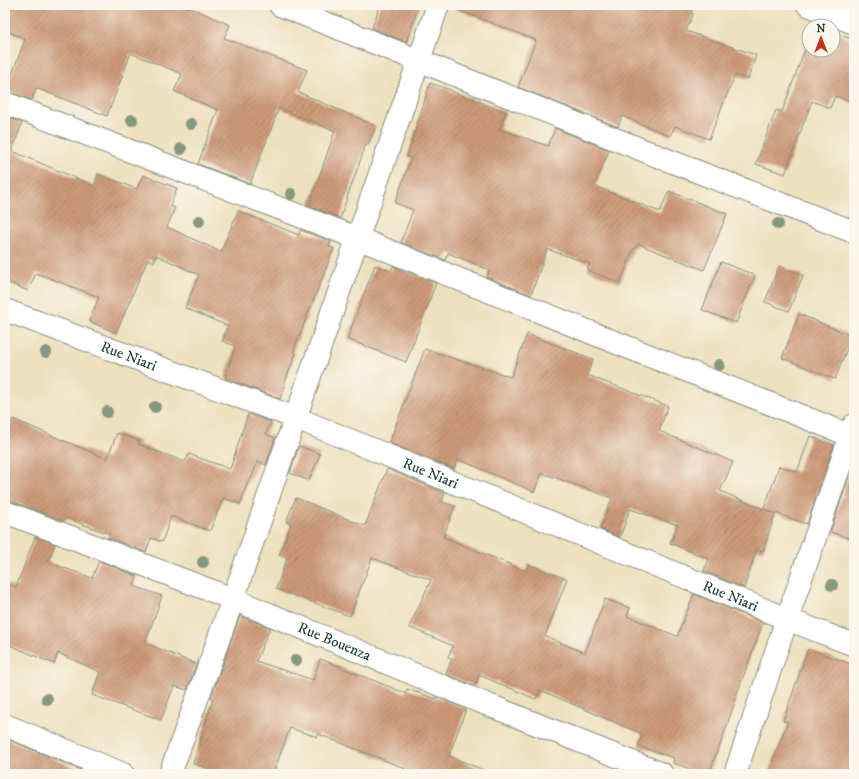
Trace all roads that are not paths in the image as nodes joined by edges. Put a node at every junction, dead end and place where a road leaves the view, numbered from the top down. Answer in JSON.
{"nodes":[{"id":1,"x":280,"y":5,"type":"edge"},
{"id":2,"x":438,"y":5,"type":"edge"},
{"id":3,"x":808,"y":5,"type":"edge"},
{"id":4,"x":854,"y":23,"type":"edge"},
{"id":5,"x":419,"y":60,"type":"junction"},
{"id":6,"x":5,"y":103,"type":"edge"},
{"id":7,"x":854,"y":232,"type":"edge"},
{"id":8,"x":357,"y":238,"type":"junction"},
{"id":9,"x":5,"y":310,"type":"edge"},
{"id":10,"x":296,"y":418,"type":"junction"},
{"id":11,"x":853,"y":433,"type":"edge"},
{"id":12,"x":5,"y":512,"type":"edge"},
{"id":13,"x":233,"y":599,"type":"junction"},
{"id":14,"x":787,"y":619,"type":"junction"},
{"id":15,"x":854,"y":645,"type":"edge"},
{"id":16,"x":5,"y":725,"type":"edge"},
{"id":17,"x":123,"y":774,"type":"edge"},
{"id":18,"x":170,"y":774,"type":"edge"},
{"id":19,"x":662,"y":774,"type":"edge"},
{"id":20,"x":735,"y":774,"type":"edge"}],
"edges":[{"from":1,"to":5,"type":"street"},
{"from":2,"to":5,"type":"street"},
{"from":3,"to":4,"type":"street"},
{"from":5,"to":7,"type":"street"},
{"from":5,"to":8,"type":"street"},
{"from":6,"to":8,"type":"street"},
{"from":8,"to":10,"type":"street"},
{"from":8,"to":11,"type":"street"},
{"from":9,"to":10,"type":"street","name":"Rue Niari"},
{"from":10,"to":13,"type":"street"},
{"from":10,"to":14,"type":"street","name":"Rue Niari"},
{"from":11,"to":14,"type":"street"},
{"from":12,"to":13,"type":"street","name":"Rue Bouenza"},
{"from":13,"to":18,"type":"street"},
{"from":13,"to":19,"type":"street","name":"Rue Bouenza"},
{"from":14,"to":15,"type":"street","name":"Rue Niari"},
{"from":14,"to":20,"type":"street"},
{"from":16,"to":17,"type":"street"}]}
